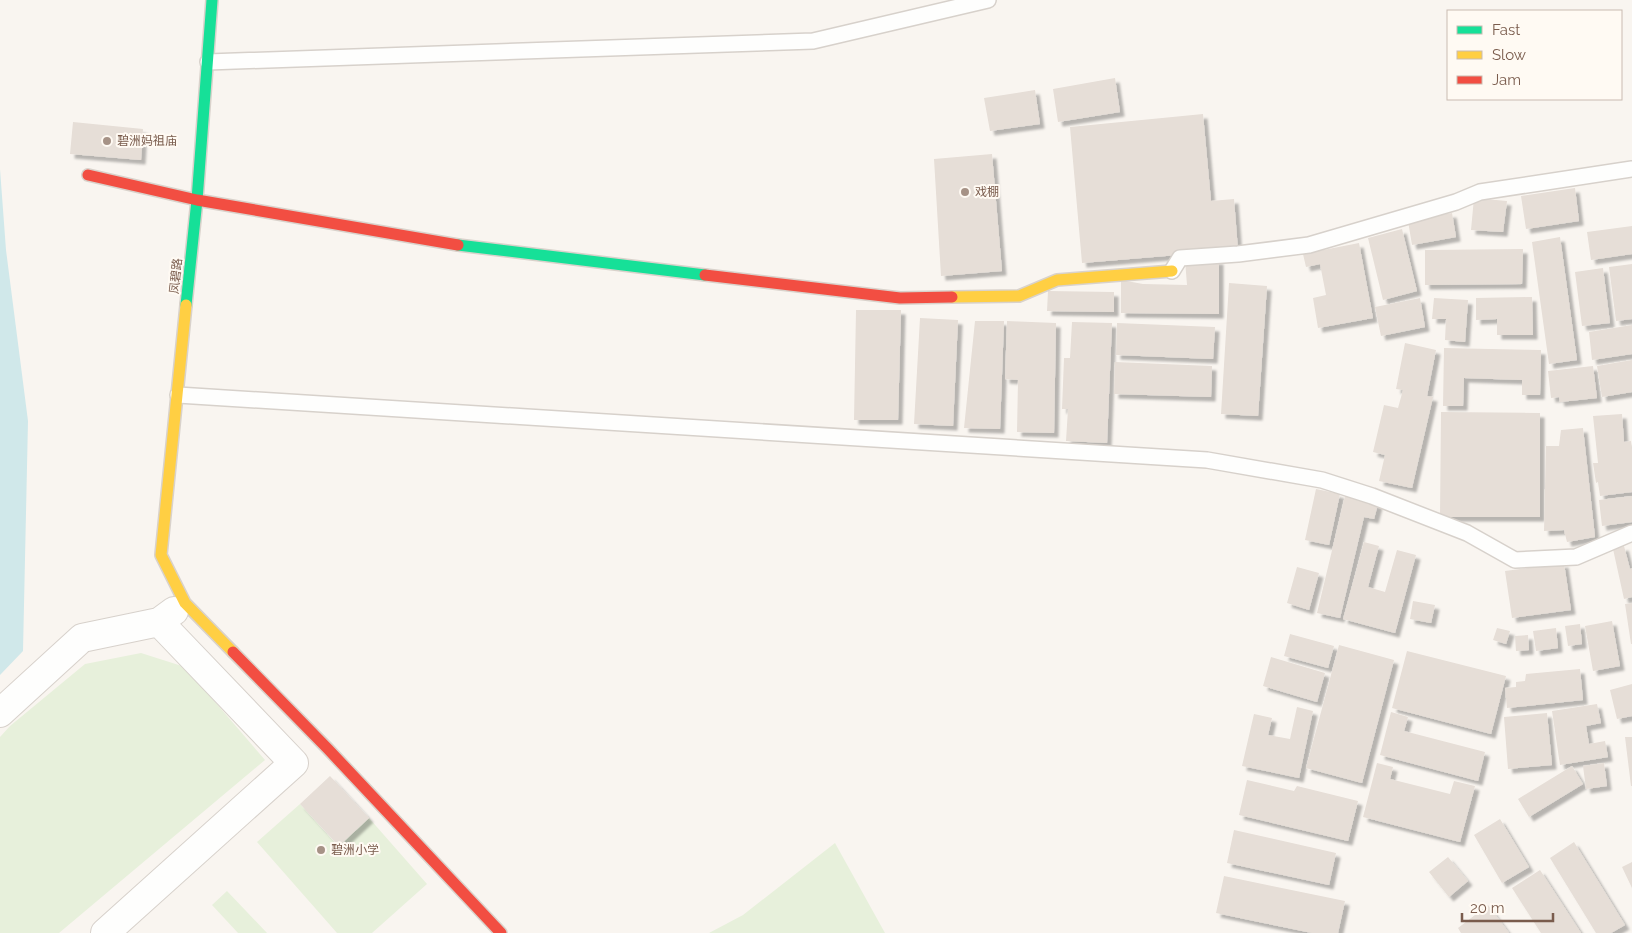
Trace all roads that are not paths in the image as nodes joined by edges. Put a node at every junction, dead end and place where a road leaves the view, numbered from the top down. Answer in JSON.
{"nodes":[{"id":1,"x":212,"y":0,"type":"edge"},
{"id":2,"x":988,"y":0,"type":"edge"},
{"id":3,"x":208,"y":62,"type":"junction"},
{"id":4,"x":1632,"y":168,"type":"edge"},
{"id":5,"x":88,"y":175,"type":"dead end"},
{"id":6,"x":198,"y":200,"type":"junction"},
{"id":7,"x":1172,"y":271,"type":"joint"},
{"id":8,"x":178,"y":395,"type":"junction"},
{"id":9,"x":1632,"y":533,"type":"edge"},
{"id":10,"x":185,"y":603,"type":"junction"},
{"id":11,"x":160,"y":622,"type":"junction"},
{"id":12,"x":0,"y":713,"type":"edge"},
{"id":13,"x":105,"y":933,"type":"edge"},
{"id":14,"x":501,"y":933,"type":"edge"}],
"edges":[{"from":1,"to":3,"type":"street","name":"凤碧路"},
{"from":2,"to":3,"type":"lane"},
{"from":3,"to":6,"type":"street","name":"凤碧路"},
{"from":4,"to":7,"type":"lane"},
{"from":5,"to":6,"type":"street"},
{"from":6,"to":7,"type":"street"},
{"from":6,"to":8,"type":"street","name":"凤碧路"},
{"from":8,"to":9,"type":"lane"},
{"from":8,"to":10,"type":"street","name":"凤碧路"},
{"from":10,"to":11,"type":"street"},
{"from":10,"to":14,"type":"street"},
{"from":11,"to":12,"type":"street"},
{"from":11,"to":13,"type":"street"}]}
